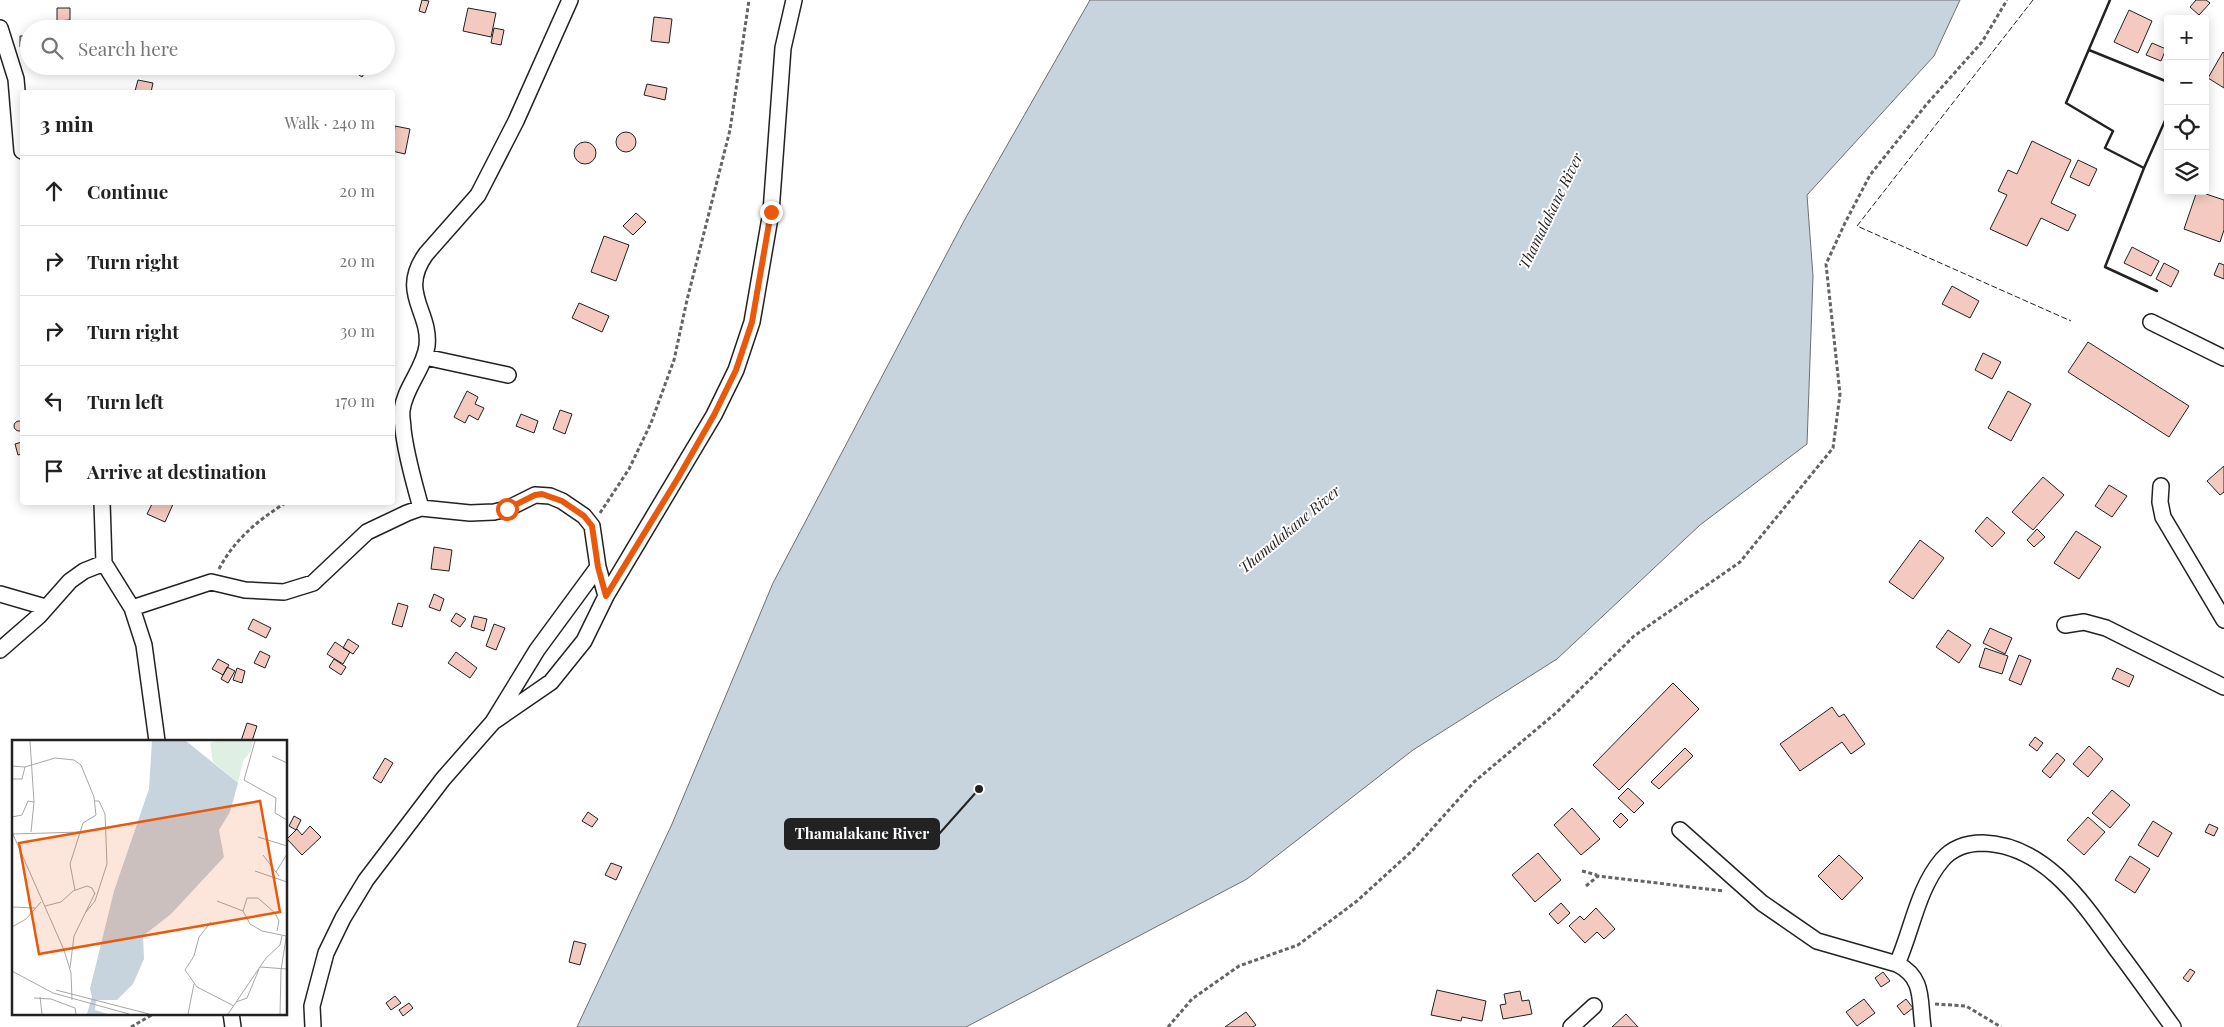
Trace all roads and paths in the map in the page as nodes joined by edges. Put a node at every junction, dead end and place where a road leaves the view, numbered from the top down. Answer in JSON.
{"nodes":[{"id":1,"x":570,"y":0,"type":"edge"},
{"id":2,"x":749,"y":0,"type":"edge"},
{"id":3,"x":794,"y":0,"type":"edge"},
{"id":4,"x":2007,"y":0,"type":"edge"},
{"id":5,"x":0,"y":28,"type":"edge"},
{"id":6,"x":20,"y":127,"type":"edge"},
{"id":7,"x":2151,"y":322,"type":"dead end"},
{"id":8,"x":425,"y":357,"type":"junction"},
{"id":9,"x":2224,"y":358,"type":"edge"},
{"id":10,"x":508,"y":374,"type":"dead end"},
{"id":11,"x":2161,"y":486,"type":"dead end"},
{"id":12,"x":102,"y":505,"type":"edge"},
{"id":13,"x":282,"y":505,"type":"edge"},
{"id":14,"x":421,"y":508,"type":"junction"},
{"id":15,"x":592,"y":526,"type":"junction"},
{"id":16,"x":104,"y":563,"type":"junction"},
{"id":17,"x":598,"y":567,"type":"junction"},
{"id":18,"x":211,"y":582,"type":"junction"},
{"id":19,"x":0,"y":594,"type":"edge"},
{"id":20,"x":606,"y":596,"type":"junction"},
{"id":21,"x":46,"y":608,"type":"junction"},
{"id":22,"x":132,"y":608,"type":"junction"},
{"id":23,"x":2224,"y":620,"type":"edge"},
{"id":24,"x":2065,"y":625,"type":"dead end"},
{"id":25,"x":0,"y":650,"type":"edge"},
{"id":26,"x":2224,"y":687,"type":"edge"},
{"id":27,"x":494,"y":722,"type":"junction"},
{"id":28,"x":157,"y":740,"type":"edge"},
{"id":29,"x":1680,"y":830,"type":"dead end"},
{"id":30,"x":1582,"y":871,"type":"dead end"},
{"id":31,"x":1598,"y":876,"type":"junction"},
{"id":32,"x":1586,"y":886,"type":"dead end"},
{"id":33,"x":1752,"y":894,"type":"junction"},
{"id":34,"x":1897,"y":964,"type":"junction"},
{"id":35,"x":1922,"y":1003,"type":"junction"},
{"id":36,"x":1594,"y":1006,"type":"dead end"},
{"id":37,"x":152,"y":1014,"type":"edge"},
{"id":38,"x":230,"y":1014,"type":"edge"},
{"id":39,"x":131,"y":1027,"type":"edge"},
{"id":40,"x":233,"y":1027,"type":"edge"},
{"id":41,"x":313,"y":1027,"type":"edge"},
{"id":42,"x":1168,"y":1027,"type":"edge"},
{"id":43,"x":1571,"y":1027,"type":"edge"},
{"id":44,"x":1923,"y":1027,"type":"edge"},
{"id":45,"x":2001,"y":1027,"type":"edge"},
{"id":46,"x":2173,"y":1027,"type":"edge"}],
"edges":[{"from":1,"to":8,"type":"street"},
{"from":2,"to":15,"type":"path"},
{"from":3,"to":20,"type":"street"},
{"from":4,"to":42,"type":"path"},
{"from":5,"to":6,"type":"street"},
{"from":7,"to":9,"type":"street"},
{"from":8,"to":10,"type":"street"},
{"from":8,"to":14,"type":"street"},
{"from":11,"to":23,"type":"street"},
{"from":12,"to":16,"type":"street"},
{"from":13,"to":18,"type":"path"},
{"from":14,"to":15,"type":"street"},
{"from":14,"to":18,"type":"street"},
{"from":15,"to":17,"type":"street"},
{"from":16,"to":21,"type":"street"},
{"from":16,"to":22,"type":"street"},
{"from":17,"to":20,"type":"street"},
{"from":17,"to":27,"type":"street"},
{"from":18,"to":22,"type":"street"},
{"from":19,"to":21,"type":"street"},
{"from":20,"to":27,"type":"street"},
{"from":21,"to":25,"type":"street"},
{"from":22,"to":28,"type":"street"},
{"from":24,"to":26,"type":"street"},
{"from":27,"to":41,"type":"street"},
{"from":29,"to":33,"type":"street"},
{"from":30,"to":31,"type":"path"},
{"from":31,"to":32,"type":"path"},
{"from":31,"to":33,"type":"path"},
{"from":33,"to":34,"type":"street"},
{"from":34,"to":35,"type":"street"},
{"from":34,"to":46,"type":"street"},
{"from":35,"to":44,"type":"street"},
{"from":35,"to":45,"type":"path"},
{"from":36,"to":43,"type":"street"},
{"from":37,"to":39,"type":"path"},
{"from":38,"to":40,"type":"street"}]}
